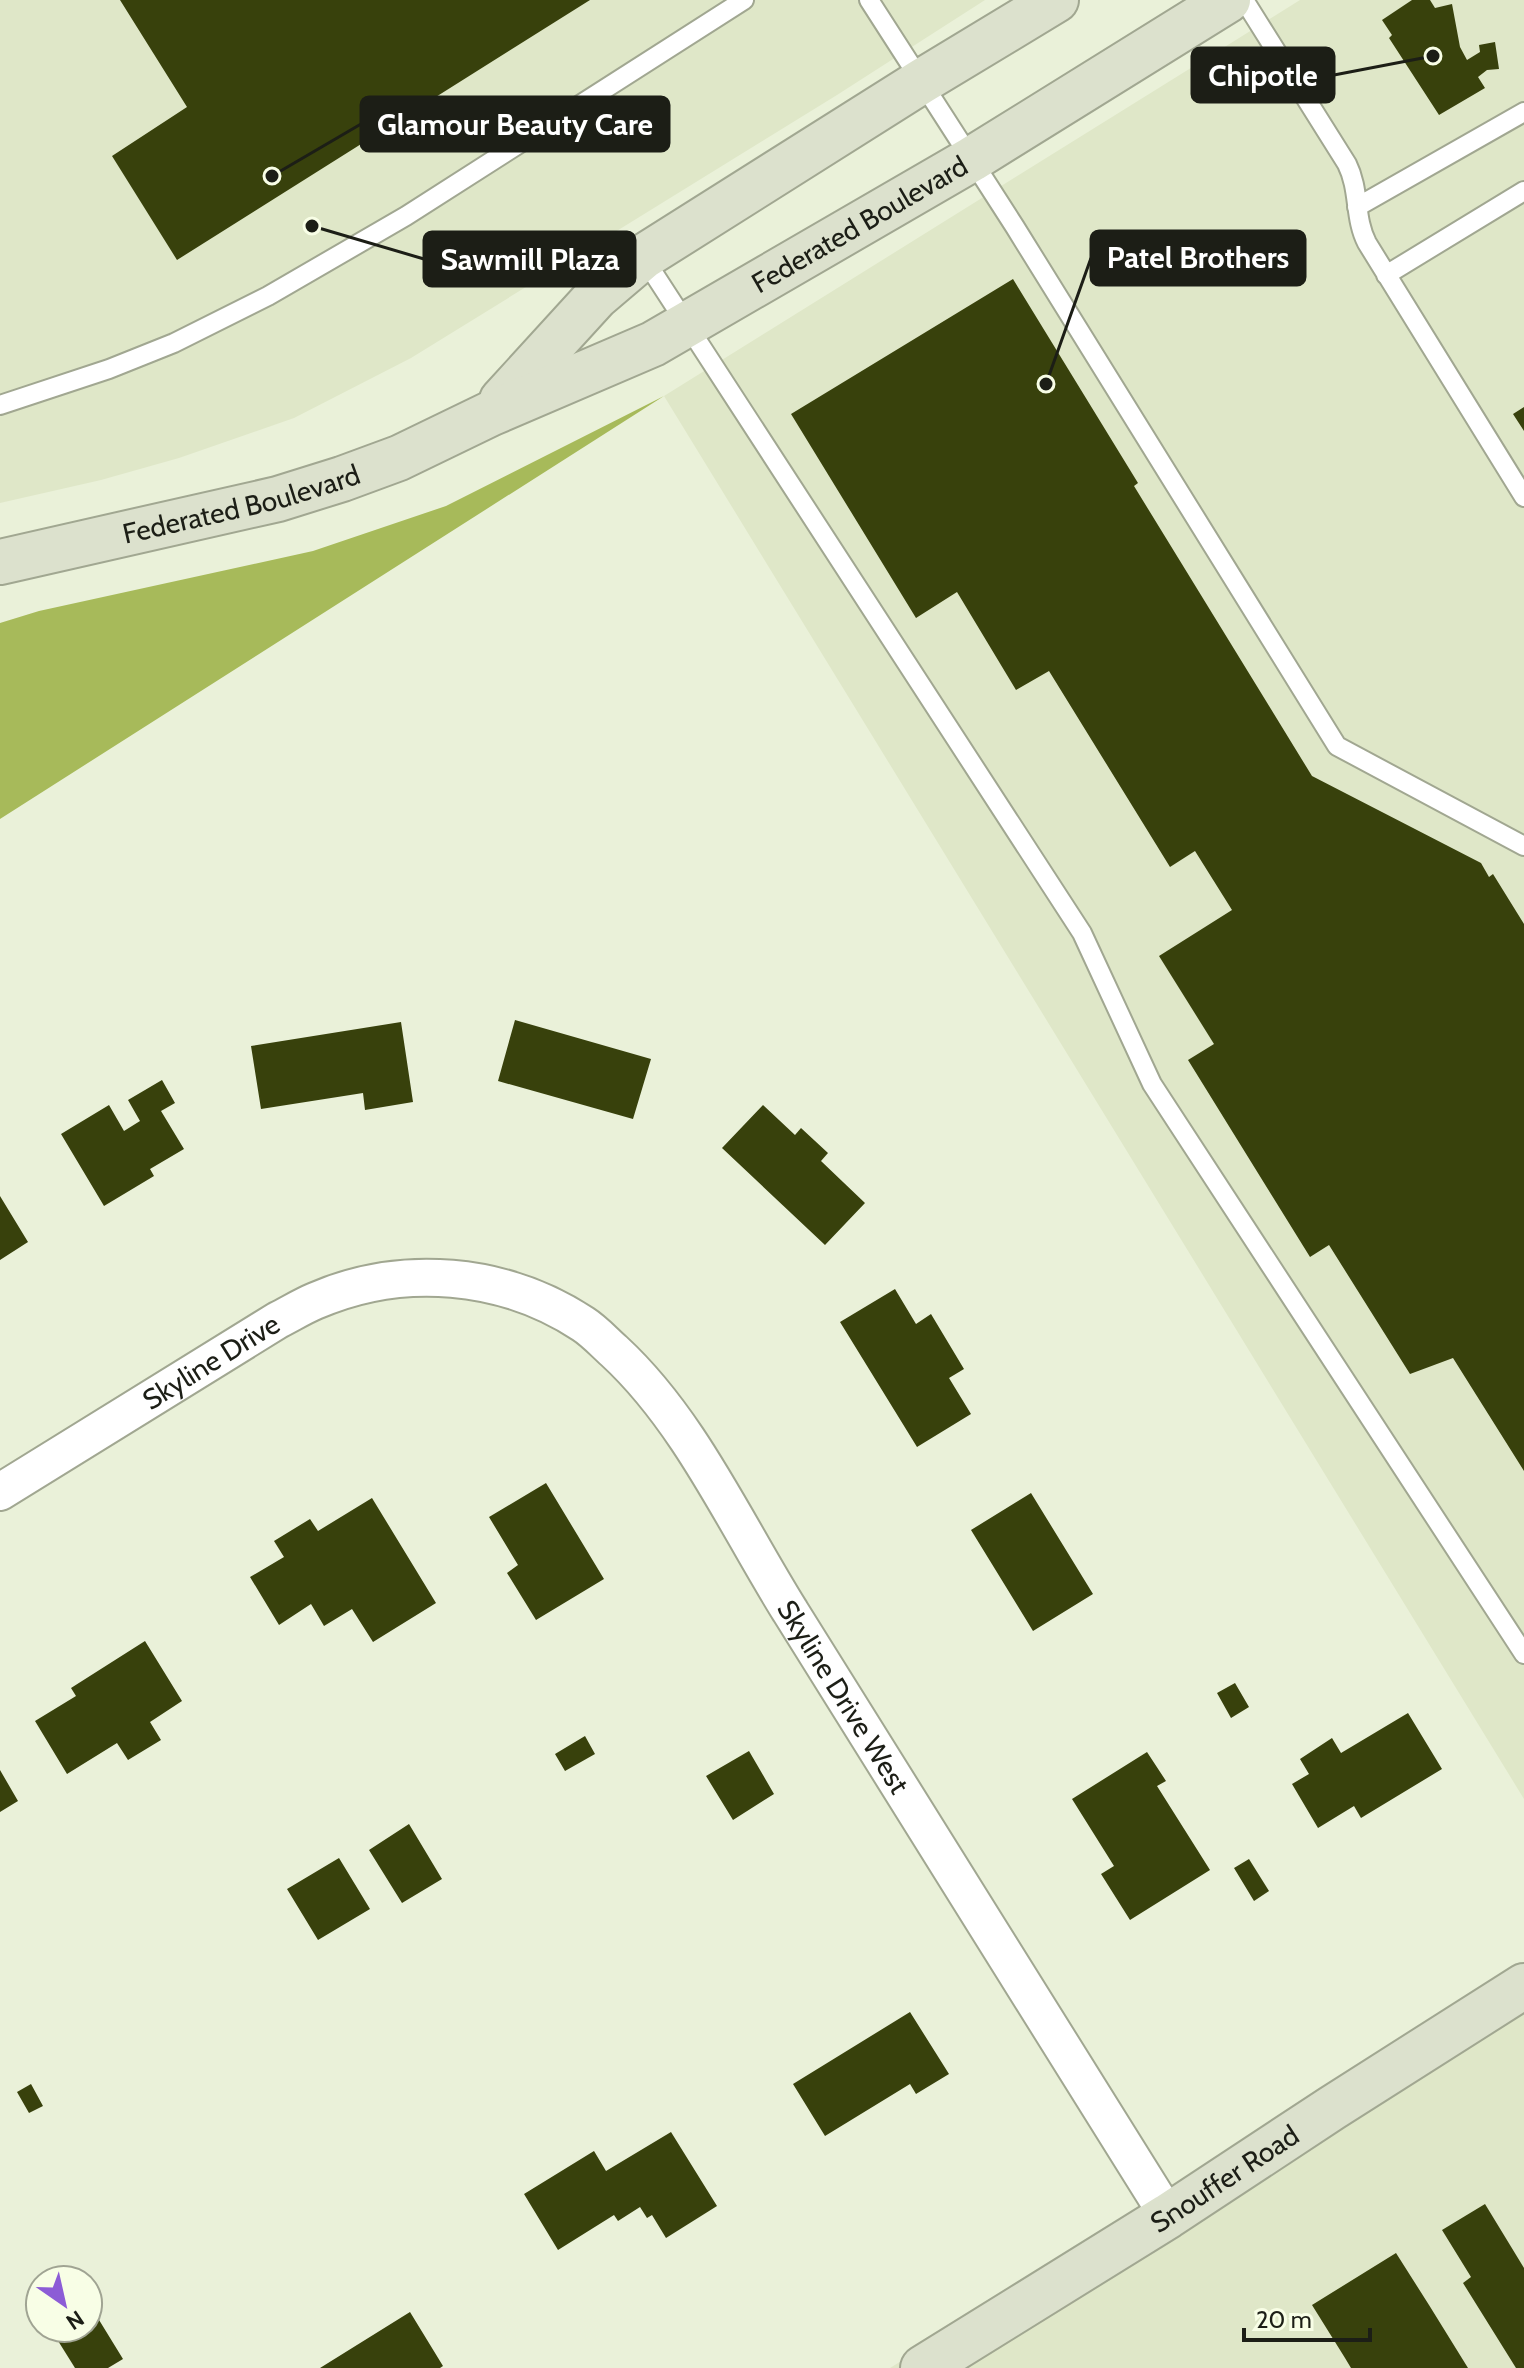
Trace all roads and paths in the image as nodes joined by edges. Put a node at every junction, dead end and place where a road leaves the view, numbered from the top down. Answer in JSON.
{"nodes":[{"id":1,"x":744,"y":0,"type":"edge"},
{"id":2,"x":869,"y":0,"type":"edge"},
{"id":3,"x":1056,"y":0,"type":"edge"},
{"id":4,"x":1228,"y":0,"type":"edge"},
{"id":5,"x":1244,"y":0,"type":"edge"},
{"id":6,"x":922,"y":81,"type":"junction"},
{"id":7,"x":1524,"y":112,"type":"edge"},
{"id":8,"x":972,"y":159,"type":"junction"},
{"id":9,"x":1524,"y":191,"type":"edge"},
{"id":10,"x":1357,"y":207,"type":"junction"},
{"id":11,"x":643,"y":257,"type":"junction"},
{"id":12,"x":1386,"y":275,"type":"junction"},
{"id":13,"x":688,"y":325,"type":"junction"},
{"id":14,"x":0,"y":405,"type":"edge"},
{"id":15,"x":475,"y":422,"type":"junction"},
{"id":16,"x":1524,"y":497,"type":"edge"},
{"id":17,"x":0,"y":562,"type":"edge"},
{"id":18,"x":1524,"y":846,"type":"edge"},
{"id":19,"x":439,"y":1277,"type":"joint"},
{"id":20,"x":0,"y":1492,"type":"edge"},
{"id":21,"x":1524,"y":1654,"type":"edge"},
{"id":22,"x":1524,"y":1986,"type":"edge"},
{"id":23,"x":1168,"y":2216,"type":"junction"},
{"id":24,"x":946,"y":2362,"type":"edge"}],
"edges":[{"from":1,"to":14,"type":"lane"},
{"from":2,"to":6,"type":"lane"},
{"from":3,"to":6,"type":"main road","name":"Federated Boulevard"},
{"from":4,"to":8,"type":"main road","name":"Federated Boulevard"},
{"from":5,"to":10,"type":"lane"},
{"from":6,"to":8,"type":"lane"},
{"from":6,"to":11,"type":"main road","name":"Federated Boulevard"},
{"from":7,"to":10,"type":"lane"},
{"from":8,"to":13,"type":"main road","name":"Federated Boulevard"},
{"from":8,"to":18,"type":"lane"},
{"from":9,"to":12,"type":"lane"},
{"from":10,"to":12,"type":"lane"},
{"from":11,"to":13,"type":"lane"},
{"from":11,"to":15,"type":"main road","name":"Federated Boulevard"},
{"from":12,"to":16,"type":"lane"},
{"from":13,"to":15,"type":"main road","name":"Federated Boulevard"},
{"from":13,"to":21,"type":"lane"},
{"from":15,"to":17,"type":"main road","name":"Federated Boulevard"},
{"from":19,"to":20,"type":"street","name":"Skyline Drive"},
{"from":19,"to":23,"type":"street","name":"Skyline Drive West"},
{"from":22,"to":23,"type":"main road","name":"Snouffer Road"},
{"from":23,"to":24,"type":"main road","name":"Snouffer Road"}]}
